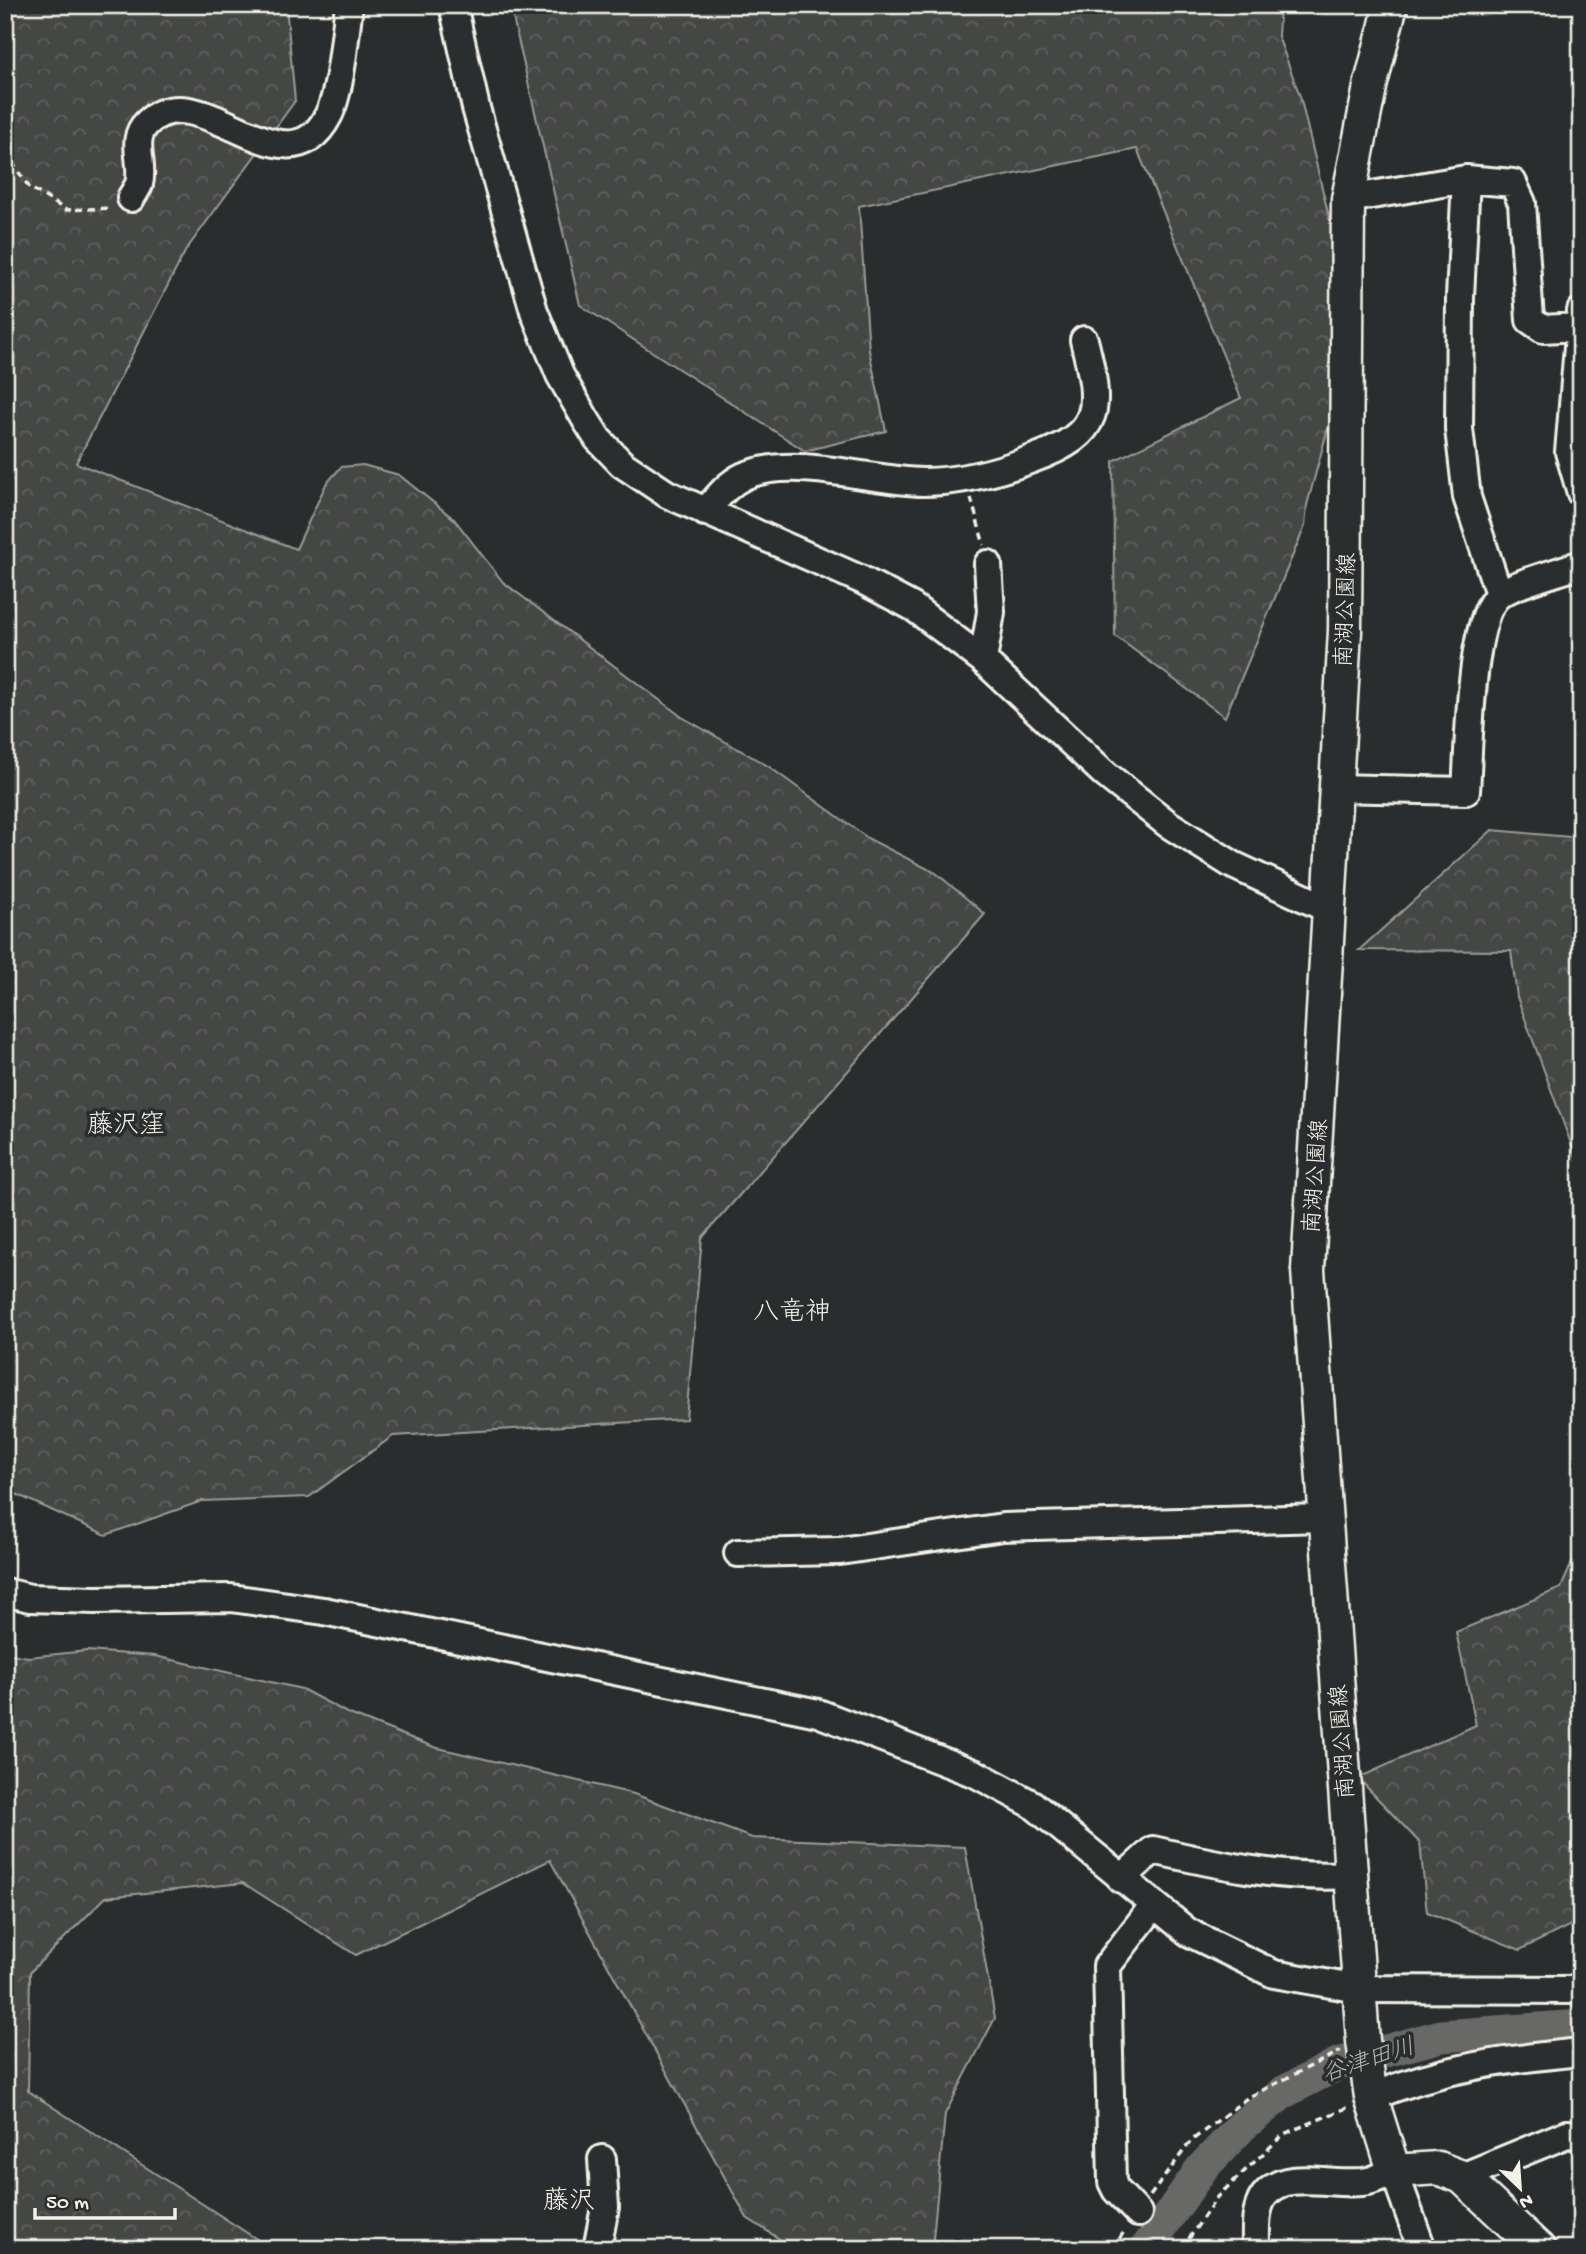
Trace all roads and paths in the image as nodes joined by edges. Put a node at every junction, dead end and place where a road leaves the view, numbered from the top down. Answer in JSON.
{"nodes":[{"id":1,"x":349,"y":5,"type":"edge"},
{"id":2,"x":453,"y":5,"type":"edge"},
{"id":3,"x":1391,"y":5,"type":"edge"},
{"id":4,"x":5,"y":152,"type":"edge"},
{"id":5,"x":1466,"y":179,"type":"junction"},
{"id":6,"x":131,"y":198,"type":"joint"},
{"id":7,"x":1348,"y":198,"type":"junction"},
{"id":8,"x":1579,"y":319,"type":"edge"},
{"id":9,"x":1084,"y":340,"type":"dead end"},
{"id":10,"x":966,"y":478,"type":"junction"},
{"id":11,"x":1581,"y":493,"type":"edge"},
{"id":12,"x":705,"y":512,"type":"junction"},
{"id":13,"x":988,"y":564,"type":"joint"},
{"id":14,"x":1581,"y":565,"type":"edge"},
{"id":15,"x":1499,"y":594,"type":"junction"},
{"id":16,"x":983,"y":660,"type":"junction"},
{"id":17,"x":1334,"y":788,"type":"junction"},
{"id":18,"x":1328,"y":909,"type":"junction"},
{"id":19,"x":1324,"y":1518,"type":"junction"},
{"id":20,"x":738,"y":1553,"type":"dead end"},
{"id":21,"x":5,"y":1592,"type":"edge"},
{"id":22,"x":1350,"y":1875,"type":"junction"},
{"id":23,"x":1121,"y":1878,"type":"junction"},
{"id":24,"x":1154,"y":1905,"type":"junction"},
{"id":25,"x":1359,"y":1989,"type":"junction"},
{"id":26,"x":1581,"y":1990,"type":"edge"},
{"id":27,"x":1363,"y":2041,"type":"junction"},
{"id":28,"x":1581,"y":2052,"type":"edge"},
{"id":29,"x":1371,"y":2097,"type":"junction"},
{"id":30,"x":1581,"y":2135,"type":"edge"},
{"id":31,"x":602,"y":2159,"type":"dead end"},
{"id":32,"x":1394,"y":2171,"type":"junction"},
{"id":33,"x":1462,"y":2177,"type":"junction"},
{"id":34,"x":1138,"y":2213,"type":"junction"},
{"id":35,"x":602,"y":2248,"type":"edge"},
{"id":36,"x":1112,"y":2249,"type":"edge"},
{"id":37,"x":1182,"y":2249,"type":"edge"},
{"id":38,"x":1256,"y":2249,"type":"edge"},
{"id":39,"x":1422,"y":2249,"type":"edge"},
{"id":40,"x":1539,"y":2249,"type":"edge"}],
"edges":[{"from":1,"to":6,"type":"street"},
{"from":2,"to":12,"type":"street"},
{"from":3,"to":7,"type":"main road","name":"南湖公園線"},
{"from":4,"to":6,"type":"path"},
{"from":5,"to":7,"type":"street"},
{"from":5,"to":8,"type":"street"},
{"from":5,"to":15,"type":"street"},
{"from":7,"to":17,"type":"main road","name":"南湖公園線"},
{"from":8,"to":11,"type":"street"},
{"from":9,"to":10,"type":"street"},
{"from":10,"to":12,"type":"street"},
{"from":10,"to":13,"type":"path"},
{"from":12,"to":16,"type":"street"},
{"from":13,"to":16,"type":"street"},
{"from":14,"to":15,"type":"street"},
{"from":15,"to":17,"type":"street"},
{"from":16,"to":18,"type":"street"},
{"from":17,"to":18,"type":"main road","name":"南湖公園線"},
{"from":18,"to":19,"type":"main road","name":"南湖公園線"},
{"from":19,"to":20,"type":"street"},
{"from":19,"to":22,"type":"main road","name":"南湖公園線"},
{"from":21,"to":23,"type":"street"},
{"from":22,"to":23,"type":"street"},
{"from":22,"to":25,"type":"main road","name":"南湖公園線"},
{"from":23,"to":24,"type":"street"},
{"from":24,"to":25,"type":"street"},
{"from":24,"to":34,"type":"street"},
{"from":25,"to":26,"type":"street"},
{"from":25,"to":27,"type":"main road","name":"南湖公園線"},
{"from":27,"to":29,"type":"main road","name":"南湖公園線"},
{"from":27,"to":34,"type":"path"},
{"from":28,"to":29,"type":"street"},
{"from":29,"to":32,"type":"main road","name":"南湖公園線"},
{"from":29,"to":37,"type":"path"},
{"from":30,"to":33,"type":"street"},
{"from":31,"to":35,"type":"street"},
{"from":32,"to":33,"type":"main road"},
{"from":32,"to":38,"type":"street"},
{"from":32,"to":39,"type":"street"},
{"from":33,"to":40,"type":"main road"},
{"from":34,"to":36,"type":"path"}]}
